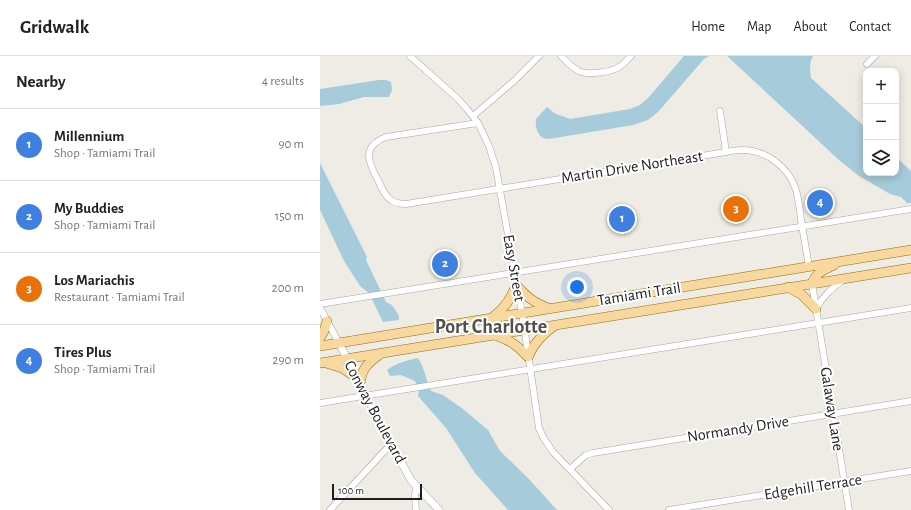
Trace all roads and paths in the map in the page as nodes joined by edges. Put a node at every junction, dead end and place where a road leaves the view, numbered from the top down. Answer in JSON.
{"nodes":[{"id":1,"x":410,"y":56,"type":"edge"},
{"id":2,"x":539,"y":56,"type":"edge"},
{"id":3,"x":561,"y":56,"type":"edge"},
{"id":4,"x":631,"y":56,"type":"edge"},
{"id":5,"x":875,"y":56,"type":"edge"},
{"id":6,"x":867,"y":64,"type":"dead end"},
{"id":7,"x":720,"y":111,"type":"dead end"},
{"id":8,"x":473,"y":116,"type":"junction"},
{"id":9,"x":478,"y":124,"type":"junction"},
{"id":10,"x":726,"y":152,"type":"junction"},
{"id":11,"x":500,"y":189,"type":"junction"},
{"id":12,"x":911,"y":209,"type":"edge"},
{"id":13,"x":802,"y":227,"type":"junction"},
{"id":14,"x":911,"y":250,"type":"edge"},
{"id":15,"x":840,"y":261,"type":"junction"},
{"id":16,"x":809,"y":266,"type":"junction"},
{"id":17,"x":911,"y":268,"type":"edge"},
{"id":18,"x":514,"y":273,"type":"junction"},
{"id":19,"x":845,"y":279,"type":"junction"},
{"id":20,"x":812,"y":284,"type":"junction"},
{"id":21,"x":516,"y":285,"type":"junction"},
{"id":22,"x":788,"y":287,"type":"junction"},
{"id":23,"x":320,"y":304,"type":"edge"},
{"id":24,"x":320,"y":308,"type":"edge"},
{"id":25,"x":550,"y":308,"type":"junction"},
{"id":26,"x":911,"y":308,"type":"edge"},
{"id":27,"x":816,"y":309,"type":"junction"},
{"id":28,"x":522,"y":312,"type":"junction"},
{"id":29,"x":491,"y":318,"type":"junction"},
{"id":30,"x":327,"y":321,"type":"junction"},
{"id":31,"x":818,"y":322,"type":"junction"},
{"id":32,"x":555,"y":325,"type":"junction"},
{"id":33,"x":524,"y":330,"type":"junction"},
{"id":34,"x":494,"y":335,"type":"junction"},
{"id":35,"x":320,"y":338,"type":"edge"},
{"id":36,"x":339,"y":343,"type":"junction"},
{"id":37,"x":320,"y":346,"type":"edge"},
{"id":38,"x":381,"y":353,"type":"junction"},
{"id":39,"x":528,"y":357,"type":"junction"},
{"id":40,"x":347,"y":359,"type":"junction"},
{"id":41,"x":322,"y":363,"type":"edge"},
{"id":42,"x":530,"y":370,"type":"junction"},
{"id":43,"x":358,"y":381,"type":"junction"},
{"id":44,"x":366,"y":396,"type":"junction"},
{"id":45,"x":911,"y":402,"type":"edge"},
{"id":46,"x":320,"y":403,"type":"edge"},
{"id":47,"x":833,"y":414,"type":"junction"},
{"id":48,"x":391,"y":444,"type":"junction"},
{"id":49,"x":570,"y":470,"type":"junction"},
{"id":50,"x":911,"y":471,"type":"edge"},
{"id":51,"x":844,"y":482,"type":"junction"},
{"id":52,"x":416,"y":486,"type":"junction"},
{"id":53,"x":330,"y":510,"type":"edge"},
{"id":54,"x":416,"y":510,"type":"edge"},
{"id":55,"x":439,"y":510,"type":"edge"},
{"id":56,"x":609,"y":510,"type":"edge"},
{"id":57,"x":669,"y":510,"type":"edge"},
{"id":58,"x":849,"y":510,"type":"edge"}],
"edges":[{"from":1,"to":8,"type":"street","name":"Easy Street"},
{"from":2,"to":8,"type":"street"},
{"from":3,"to":4,"type":"street"},
{"from":5,"to":6,"type":"street"},
{"from":7,"to":10,"type":"street"},
{"from":8,"to":9,"type":"street","name":"Easy Street"},
{"from":9,"to":11,"type":"street","name":"Easy Street"},
{"from":9,"to":11,"type":"street","name":"Martin Drive Northeast"},
{"from":10,"to":11,"type":"street","name":"Martin Drive Northeast"},
{"from":10,"to":13,"type":"street","name":"Martin Drive Northeast"},
{"from":11,"to":18,"type":"street","name":"Easy Street"},
{"from":12,"to":13,"type":"street"},
{"from":13,"to":16,"type":"street","name":"Martin Drive Northeast"},
{"from":13,"to":18,"type":"street"},
{"from":14,"to":15,"type":"main road","name":"Tamiami Trail"},
{"from":15,"to":16,"type":"main road","name":"Tamiami Trail"},
{"from":15,"to":20,"type":"main road"},
{"from":16,"to":25,"type":"main road","name":"Tamiami Trail"},
{"from":17,"to":19,"type":"main road","name":"Tamiami Trail"},
{"from":18,"to":21,"type":"street","name":"Easy Street"},
{"from":18,"to":23,"type":"street"},
{"from":19,"to":20,"type":"main road","name":"Tamiami Trail"},
{"from":19,"to":27,"type":"street"},
{"from":20,"to":22,"type":"main road","name":"Tamiami Trail"},
{"from":20,"to":27,"type":"street","name":"Galaway Lane"},
{"from":21,"to":25,"type":"main road"},
{"from":21,"to":28,"type":"street","name":"Easy Street"},
{"from":21,"to":29,"type":"main road"},
{"from":22,"to":27,"type":"main road"},
{"from":22,"to":32,"type":"main road","name":"Tamiami Trail"},
{"from":24,"to":30,"type":"street","name":"Conway Boulevard"},
{"from":25,"to":28,"type":"main road","name":"Tamiami Trail"},
{"from":26,"to":31,"type":"street"},
{"from":27,"to":31,"type":"street","name":"Galaway Lane"},
{"from":28,"to":29,"type":"main road","name":"Tamiami Trail"},
{"from":28,"to":33,"type":"street","name":"Easy Street"},
{"from":29,"to":36,"type":"main road","name":"Tamiami Trail"},
{"from":30,"to":35,"type":"main road"},
{"from":30,"to":36,"type":"street","name":"Conway Boulevard"},
{"from":31,"to":42,"type":"street"},
{"from":31,"to":47,"type":"street","name":"Galaway Lane"},
{"from":32,"to":33,"type":"main road","name":"Tamiami Trail"},
{"from":32,"to":39,"type":"main road"},
{"from":33,"to":34,"type":"main road","name":"Tamiami Trail"},
{"from":33,"to":39,"type":"street","name":"Easy Street"},
{"from":34,"to":38,"type":"main road","name":"Tamiami Trail"},
{"from":34,"to":39,"type":"main road"},
{"from":36,"to":37,"type":"main road","name":"Tamiami Trail"},
{"from":36,"to":40,"type":"street","name":"Conway Boulevard"},
{"from":38,"to":40,"type":"main road","name":"Tamiami Trail"},
{"from":38,"to":43,"type":"main road"},
{"from":39,"to":42,"type":"street","name":"Easy Street"},
{"from":40,"to":41,"type":"main road","name":"Tamiami Trail"},
{"from":40,"to":43,"type":"street","name":"Conway Boulevard"},
{"from":41,"to":43,"type":"main road"},
{"from":42,"to":44,"type":"street"},
{"from":42,"to":49,"type":"street","name":"Easy Street"},
{"from":43,"to":44,"type":"street","name":"Conway Boulevard"},
{"from":44,"to":46,"type":"street"},
{"from":44,"to":48,"type":"street","name":"Conway Boulevard"},
{"from":45,"to":47,"type":"street","name":"Normandy Drive"},
{"from":47,"to":49,"type":"street","name":"Normandy Drive"},
{"from":47,"to":51,"type":"street","name":"Galaway Lane"},
{"from":48,"to":52,"type":"street","name":"Conway Boulevard"},
{"from":48,"to":53,"type":"street"},
{"from":49,"to":56,"type":"street","name":"Easy Street"},
{"from":50,"to":51,"type":"street","name":"Edgehill Terrace"},
{"from":51,"to":57,"type":"street","name":"Edgehill Terrace"},
{"from":51,"to":58,"type":"street","name":"Galaway Lane"},
{"from":52,"to":54,"type":"street"},
{"from":52,"to":55,"type":"street","name":"Conway Boulevard"}]}
